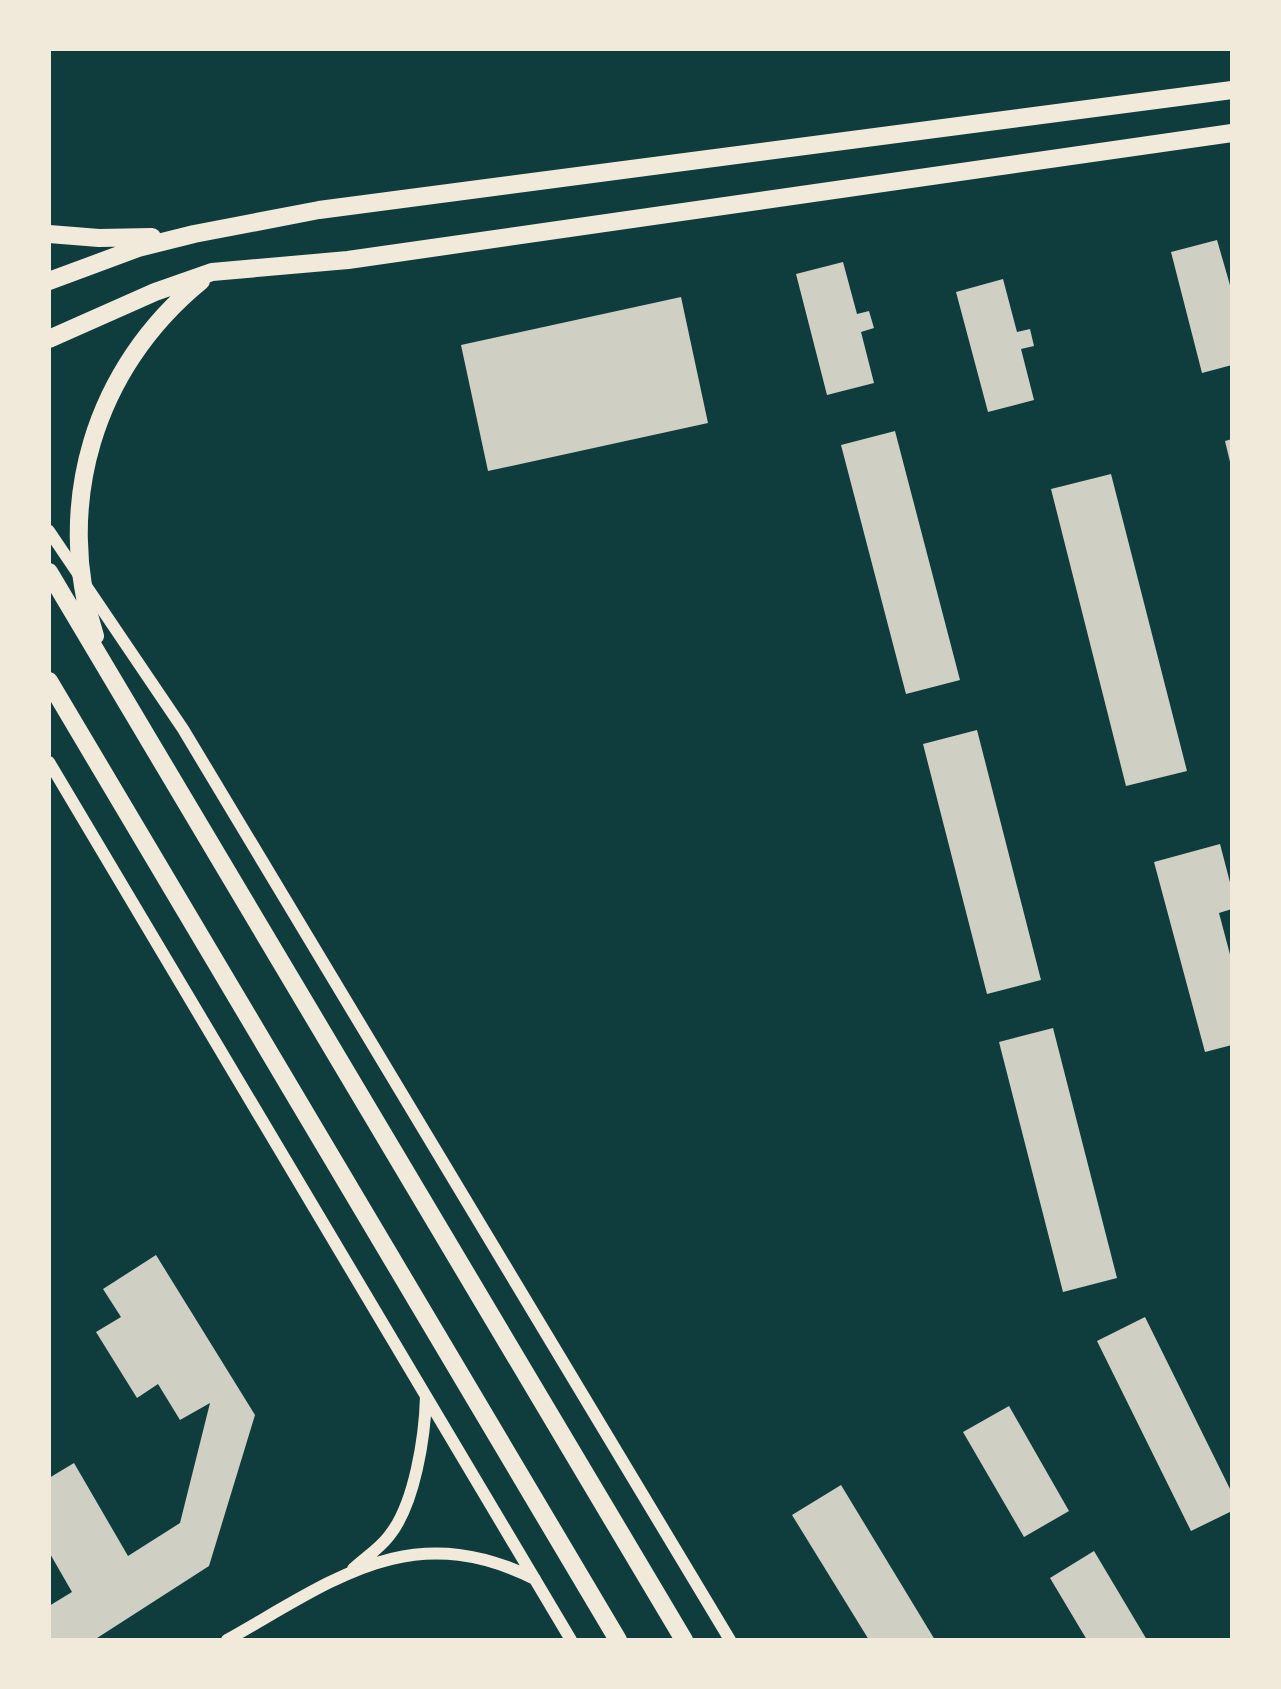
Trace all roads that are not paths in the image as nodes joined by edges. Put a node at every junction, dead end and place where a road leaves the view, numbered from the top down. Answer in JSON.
{"nodes":[{"id":1,"x":1232,"y":90,"type":"edge"},
{"id":2,"x":1232,"y":133,"type":"edge"},
{"id":3,"x":49,"y":234,"type":"edge"},
{"id":4,"x":194,"y":234,"type":"junction"},
{"id":5,"x":212,"y":272,"type":"junction"},
{"id":6,"x":49,"y":281,"type":"edge"},
{"id":7,"x":49,"y":339,"type":"edge"},
{"id":8,"x":49,"y":531,"type":"edge"},
{"id":9,"x":49,"y":572,"type":"edge"},
{"id":10,"x":82,"y":582,"type":"junction"},
{"id":11,"x":49,"y":681,"type":"edge"},
{"id":12,"x":114,"y":682,"type":"junction"},
{"id":13,"x":49,"y":762,"type":"edge"},
{"id":14,"x":426,"y":1396,"type":"junction"},
{"id":15,"x":350,"y":1571,"type":"junction"},
{"id":16,"x":535,"y":1580,"type":"junction"},
{"id":17,"x":227,"y":1640,"type":"edge"},
{"id":18,"x":571,"y":1640,"type":"edge"},
{"id":19,"x":618,"y":1640,"type":"edge"},
{"id":20,"x":684,"y":1640,"type":"edge"},
{"id":21,"x":730,"y":1640,"type":"edge"}],
"edges":[{"from":1,"to":4,"type":"main road"},
{"from":2,"to":5,"type":"main road"},
{"from":3,"to":4,"type":"main road"},
{"from":4,"to":6,"type":"main road"},
{"from":5,"to":7,"type":"main road"},
{"from":5,"to":10,"type":"main road"},
{"from":8,"to":10,"type":"street"},
{"from":9,"to":12,"type":"main road"},
{"from":10,"to":12,"type":"main road"},
{"from":10,"to":21,"type":"street"},
{"from":11,"to":19,"type":"main road"},
{"from":12,"to":20,"type":"main road"},
{"from":13,"to":14,"type":"street"},
{"from":14,"to":15,"type":"street"},
{"from":14,"to":16,"type":"street"},
{"from":15,"to":16,"type":"street"},
{"from":15,"to":17,"type":"street"},
{"from":16,"to":18,"type":"street"}]}
